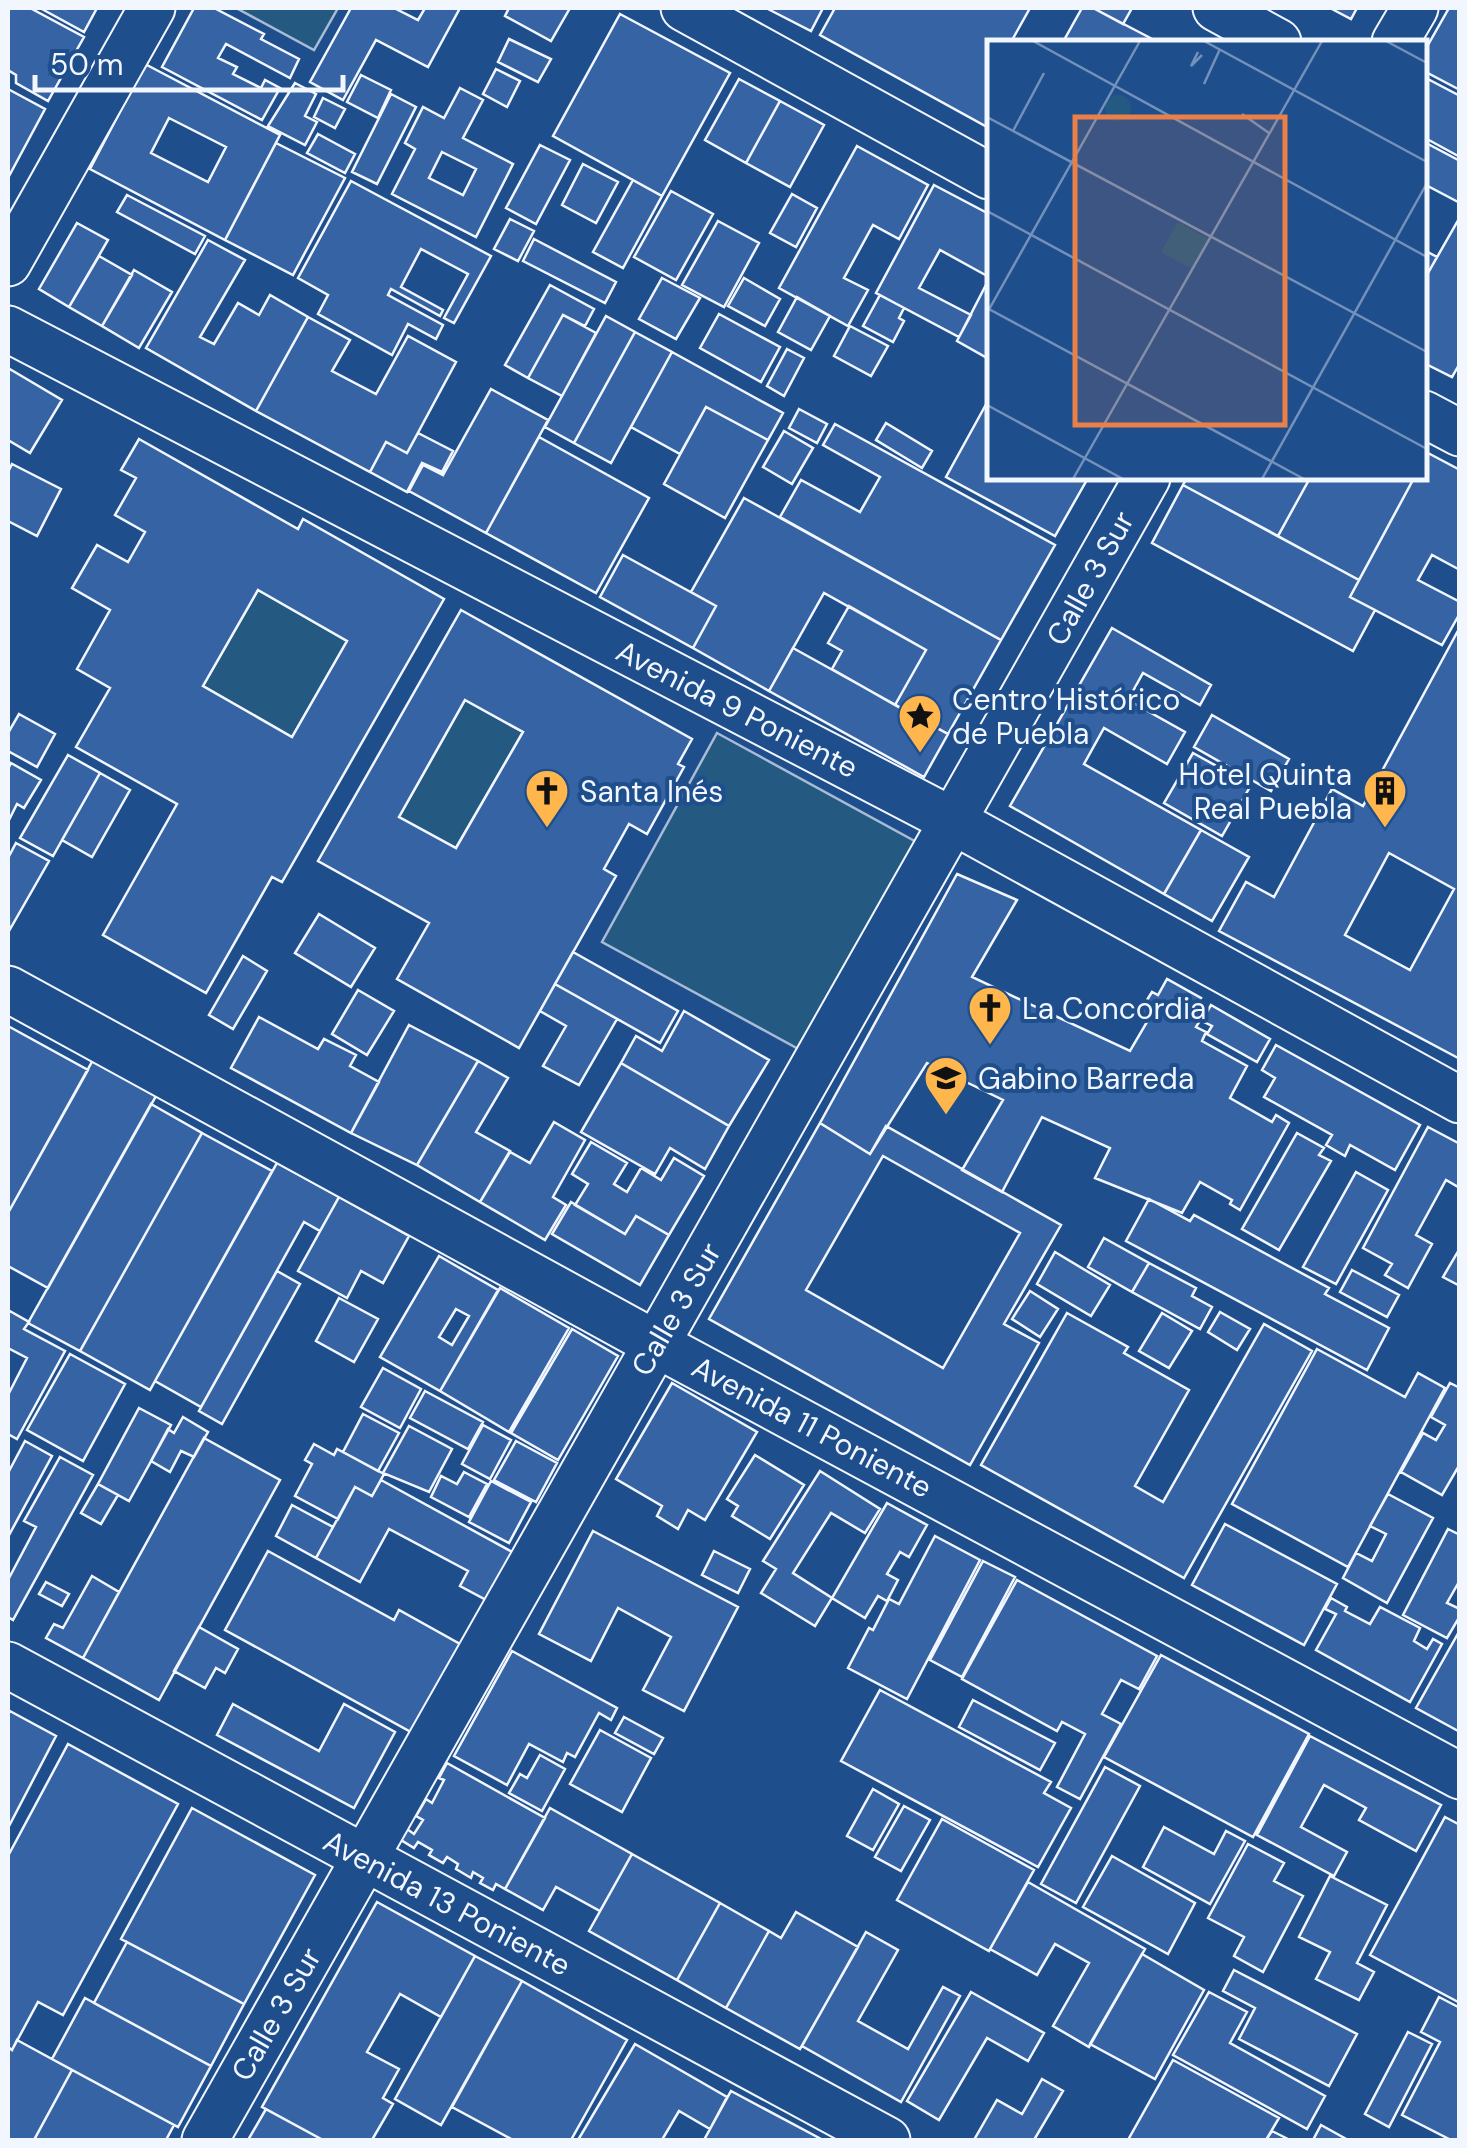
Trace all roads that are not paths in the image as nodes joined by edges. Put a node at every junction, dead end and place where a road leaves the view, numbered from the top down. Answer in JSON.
{"nodes":[{"id":1,"x":152,"y":8,"type":"edge"},
{"id":2,"x":684,"y":8,"type":"edge"},
{"id":3,"x":1216,"y":8,"type":"edge"},
{"id":4,"x":1415,"y":8,"type":"edge"},
{"id":5,"x":1274,"y":40,"type":"edge"},
{"id":6,"x":1396,"y":40,"type":"edge"},
{"id":7,"x":987,"y":174,"type":"edge"},
{"id":8,"x":8,"y":263,"type":"edge"},
{"id":9,"x":8,"y":329,"type":"edge"},
{"id":10,"x":1427,"y":416,"type":"edge"},
{"id":11,"x":1460,"y":433,"type":"edge"},
{"id":12,"x":1146,"y":480,"type":"edge"},
{"id":13,"x":953,"y":821,"type":"junction"},
{"id":14,"x":8,"y":990,"type":"edge"},
{"id":15,"x":1460,"y":1100,"type":"edge"},
{"id":16,"x":656,"y":1344,"type":"junction"},
{"id":17,"x":8,"y":1665,"type":"edge"},
{"id":18,"x":1460,"y":1776,"type":"edge"},
{"id":19,"x":365,"y":1858,"type":"junction"},
{"id":20,"x":204,"y":2140,"type":"edge"},
{"id":21,"x":887,"y":2140,"type":"edge"}],
"edges":[{"from":1,"to":8,"type":"street"},
{"from":2,"to":7,"type":"street"},
{"from":3,"to":5,"type":"street"},
{"from":4,"to":6,"type":"street"},
{"from":9,"to":13,"type":"street","name":"Avenida 9 Poniente"},
{"from":10,"to":11,"type":"street"},
{"from":12,"to":13,"type":"street","name":"Calle 3 Sur"},
{"from":13,"to":15,"type":"street","name":"Avenida 9 Poniente"},
{"from":13,"to":16,"type":"street","name":"Calle 3 Sur"},
{"from":14,"to":16,"type":"street","name":"Avenida 11 Poniente"},
{"from":16,"to":18,"type":"street","name":"Avenida 11 Poniente"},
{"from":16,"to":19,"type":"street","name":"Calle 3 Sur"},
{"from":17,"to":19,"type":"street","name":"Avenida 13 Poniente"},
{"from":19,"to":20,"type":"street","name":"Calle 3 Sur"},
{"from":19,"to":21,"type":"street","name":"Avenida 13 Poniente"}]}
